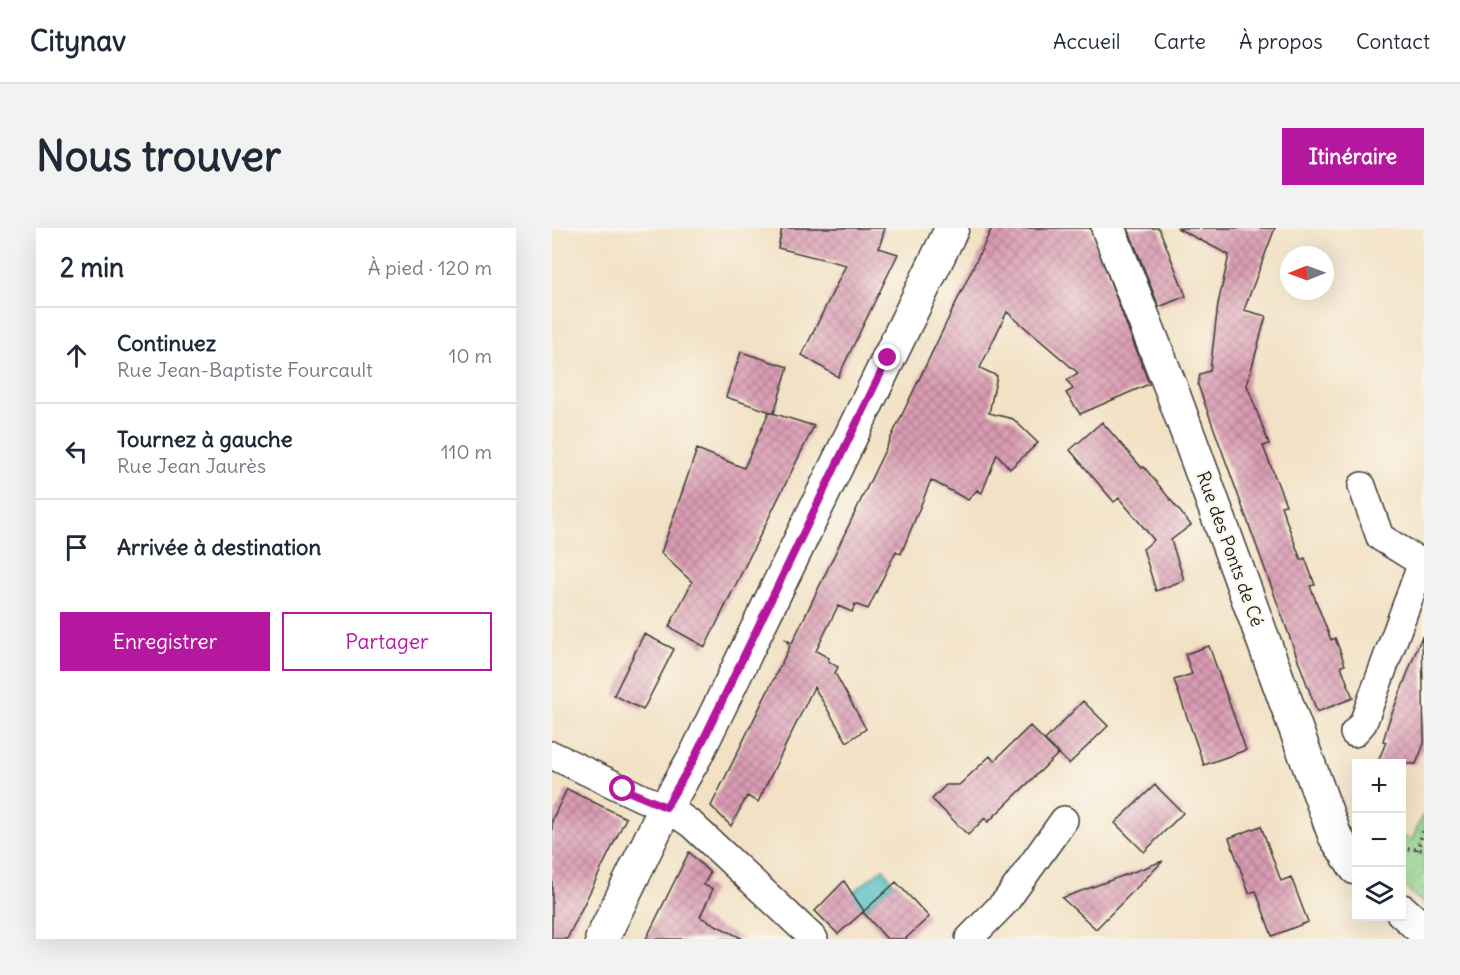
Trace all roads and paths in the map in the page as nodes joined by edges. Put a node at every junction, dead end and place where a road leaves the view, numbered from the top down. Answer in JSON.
{"nodes":[{"id":1,"x":952,"y":228,"type":"edge"},
{"id":2,"x":1108,"y":228,"type":"edge"},
{"id":3,"x":1362,"y":486,"type":"dead end"},
{"id":4,"x":1423,"y":563,"type":"edge"},
{"id":5,"x":1353,"y":734,"type":"dead end"},
{"id":6,"x":552,"y":755,"type":"edge"},
{"id":7,"x":666,"y":807,"type":"junction"},
{"id":8,"x":1065,"y":820,"type":"dead end"},
{"id":9,"x":1424,"y":829,"type":"edge"},
{"id":10,"x":1406,"y":849,"type":"edge"},
{"id":11,"x":1418,"y":850,"type":"junction"},
{"id":12,"x":1424,"y":850,"type":"edge"},
{"id":13,"x":1355,"y":867,"type":"edge"},
{"id":14,"x":1406,"y":915,"type":"edge"},
{"id":15,"x":1424,"y":931,"type":"edge"},
{"id":16,"x":602,"y":939,"type":"edge"},
{"id":17,"x":814,"y":939,"type":"edge"},
{"id":18,"x":969,"y":939,"type":"edge"}],
"edges":[{"from":1,"to":7,"type":"main road"},
{"from":2,"to":13,"type":"main road","name":"Rue des Ponts de Cé"},
{"from":3,"to":4,"type":"street"},
{"from":4,"to":5,"type":"street"},
{"from":6,"to":7,"type":"street"},
{"from":7,"to":16,"type":"main road"},
{"from":7,"to":17,"type":"street"},
{"from":8,"to":18,"type":"street"},
{"from":9,"to":11,"type":"path"},
{"from":10,"to":11,"type":"path"},
{"from":11,"to":12,"type":"path"},
{"from":14,"to":15,"type":"main road"}]}
